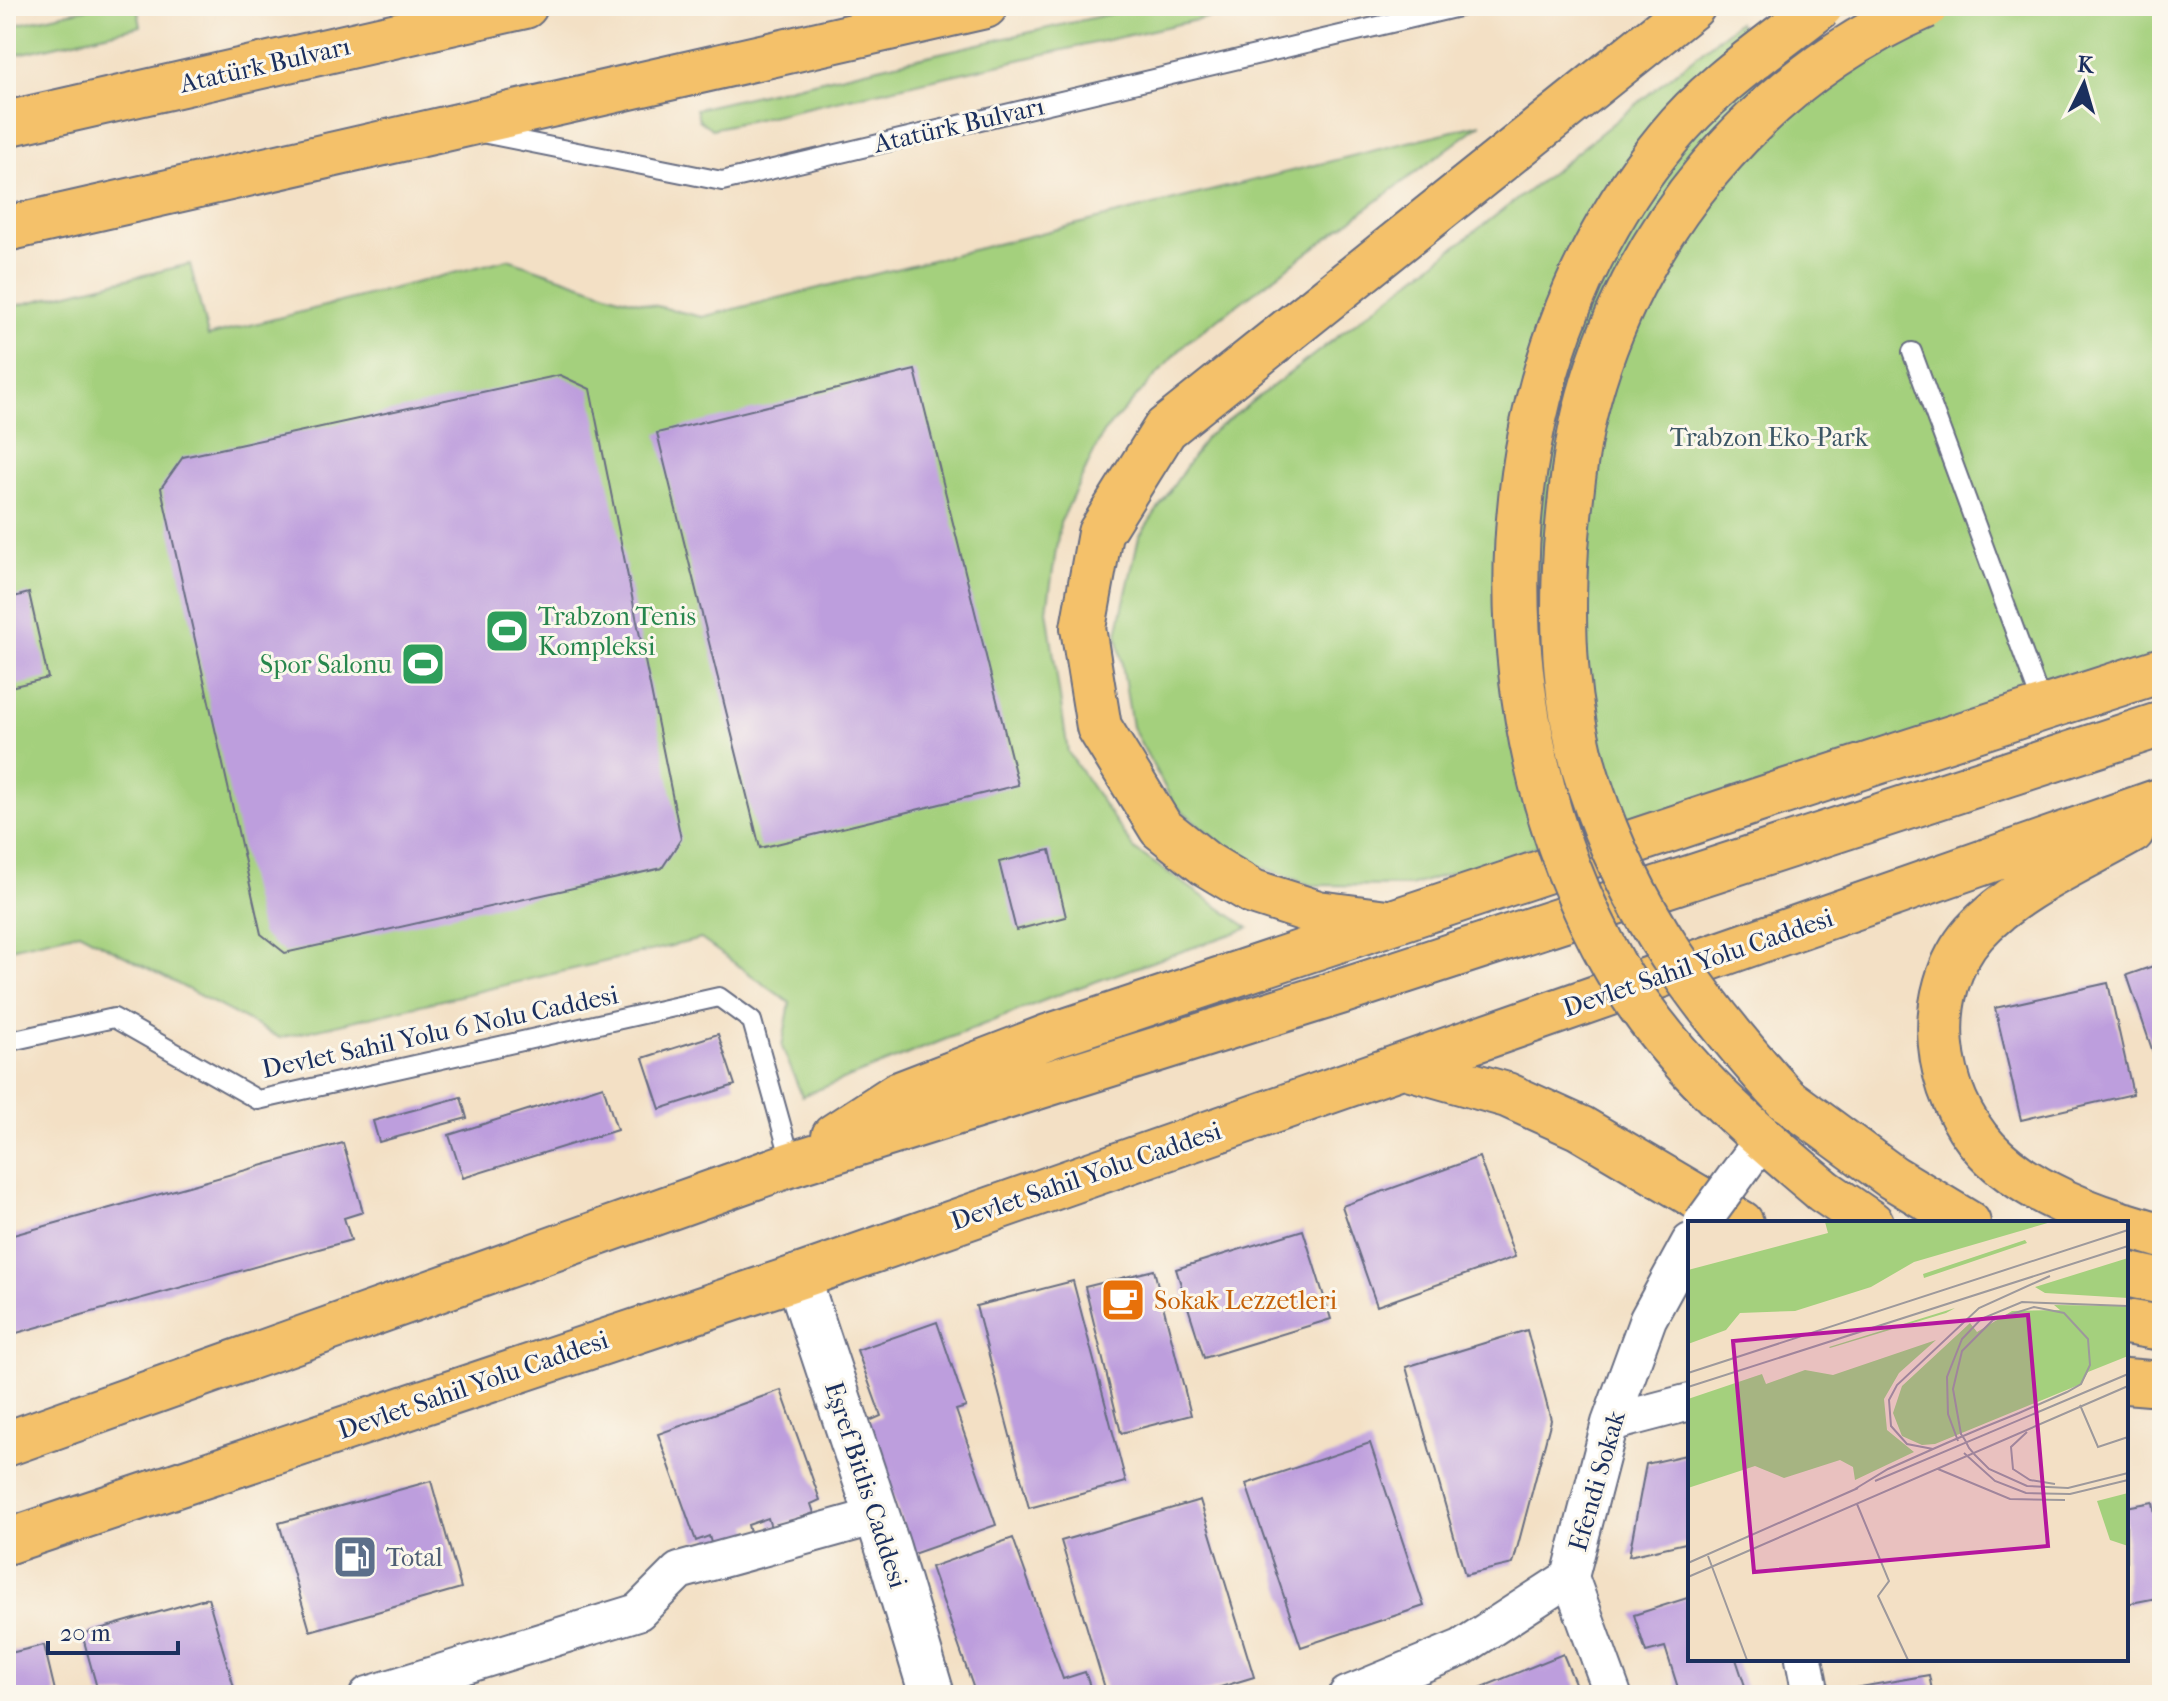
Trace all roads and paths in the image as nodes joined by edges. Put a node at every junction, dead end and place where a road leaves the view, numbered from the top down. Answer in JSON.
{"nodes":[{"id":1,"x":525,"y":6,"type":"edge"},
{"id":2,"x":985,"y":6,"type":"edge"},
{"id":3,"x":1463,"y":6,"type":"edge"},
{"id":4,"x":1693,"y":6,"type":"edge"},
{"id":5,"x":1821,"y":6,"type":"edge"},
{"id":6,"x":1926,"y":6,"type":"edge"},
{"id":7,"x":6,"y":124,"type":"edge"},
{"id":8,"x":452,"y":127,"type":"junction"},
{"id":9,"x":6,"y":229,"type":"edge"},
{"id":10,"x":1912,"y":352,"type":"dead end"},
{"id":11,"x":2162,"y":670,"type":"edge"},
{"id":12,"x":2044,"y":710,"type":"junction"},
{"id":13,"x":2162,"y":724,"type":"edge"},
{"id":14,"x":2162,"y":800,"type":"edge"},
{"id":15,"x":2162,"y":813,"type":"edge"},
{"id":16,"x":1387,"y":922,"type":"junction"},
{"id":17,"x":6,"y":1042,"type":"edge"},
{"id":18,"x":1404,"y":1066,"type":"junction"},
{"id":19,"x":1763,"y":1139,"type":"junction"},
{"id":20,"x":792,"y":1164,"type":"junction"},
{"id":21,"x":1703,"y":1221,"type":"edge"},
{"id":22,"x":1738,"y":1221,"type":"edge"},
{"id":23,"x":1868,"y":1221,"type":"edge"},
{"id":24,"x":1965,"y":1221,"type":"edge"},
{"id":25,"x":2114,"y":1221,"type":"edge"},
{"id":26,"x":2128,"y":1226,"type":"edge"},
{"id":27,"x":2162,"y":1236,"type":"edge"},
{"id":28,"x":1688,"y":1246,"type":"edge"},
{"id":29,"x":2128,"y":1274,"type":"edge"},
{"id":30,"x":798,"y":1277,"type":"junction"},
{"id":31,"x":2162,"y":1282,"type":"edge"},
{"id":32,"x":2128,"y":1322,"type":"edge"},
{"id":33,"x":2162,"y":1328,"type":"edge"},
{"id":34,"x":2128,"y":1381,"type":"edge"},
{"id":35,"x":2162,"y":1384,"type":"edge"},
{"id":36,"x":1688,"y":1403,"type":"edge"},
{"id":37,"x":1610,"y":1423,"type":"junction"},
{"id":38,"x":6,"y":1444,"type":"edge"},
{"id":39,"x":877,"y":1516,"type":"junction"},
{"id":40,"x":6,"y":1542,"type":"edge"},
{"id":41,"x":1570,"y":1577,"type":"junction"},
{"id":42,"x":1804,"y":1661,"type":"edge"},
{"id":43,"x":368,"y":1695,"type":"edge"},
{"id":44,"x":932,"y":1695,"type":"edge"},
{"id":45,"x":1347,"y":1695,"type":"edge"},
{"id":46,"x":1613,"y":1695,"type":"edge"},
{"id":47,"x":1811,"y":1695,"type":"edge"}],
"edges":[{"from":1,"to":7,"type":"main road","name":"Atatürk Bulvarı"},
{"from":2,"to":8,"type":"main road","name":"Atatürk Bulvarı"},
{"from":3,"to":8,"type":"lane","name":"Atatürk Bulvarı"},
{"from":4,"to":16,"type":"main road"},
{"from":5,"to":19,"type":"main road","bridge":true},
{"from":6,"to":24,"type":"main road","bridge":true},
{"from":8,"to":9,"type":"main road","name":"Atatürk Bulvarı"},
{"from":10,"to":12,"type":"lane"},
{"from":11,"to":12,"type":"main road"},
{"from":12,"to":16,"type":"main road"},
{"from":13,"to":20,"type":"main road"},
{"from":14,"to":18,"type":"main road","name":"Devlet Sahil Yolu Caddesi"},
{"from":15,"to":25,"type":"main road"},
{"from":16,"to":20,"type":"main road"},
{"from":17,"to":20,"type":"lane","name":"Devlet Sahil Yolu 6 Nolu Caddesi"},
{"from":18,"to":22,"type":"main road"},
{"from":18,"to":30,"type":"main road","name":"Devlet Sahil Yolu Caddesi"},
{"from":19,"to":21,"type":"street","bridge":true},
{"from":19,"to":23,"type":"main road","bridge":true},
{"from":20,"to":38,"type":"main road"},
{"from":26,"to":27,"type":"main road"},
{"from":28,"to":37,"type":"street","name":"Efendi Sokak"},
{"from":29,"to":31,"type":"main road"},
{"from":30,"to":39,"type":"street","name":"Eşref Bitlis Caddesi"},
{"from":30,"to":40,"type":"main road","name":"Devlet Sahil Yolu Caddesi"},
{"from":32,"to":33,"type":"main road"},
{"from":34,"to":35,"type":"main road"},
{"from":36,"to":37,"type":"street"},
{"from":37,"to":41,"type":"street","name":"Efendi Sokak"},
{"from":39,"to":43,"type":"street"},
{"from":39,"to":44,"type":"street","name":"Eşref Bitlis Caddesi"},
{"from":41,"to":45,"type":"street","name":"Efendi Sokak"},
{"from":41,"to":46,"type":"street"},
{"from":42,"to":47,"type":"street"}]}
